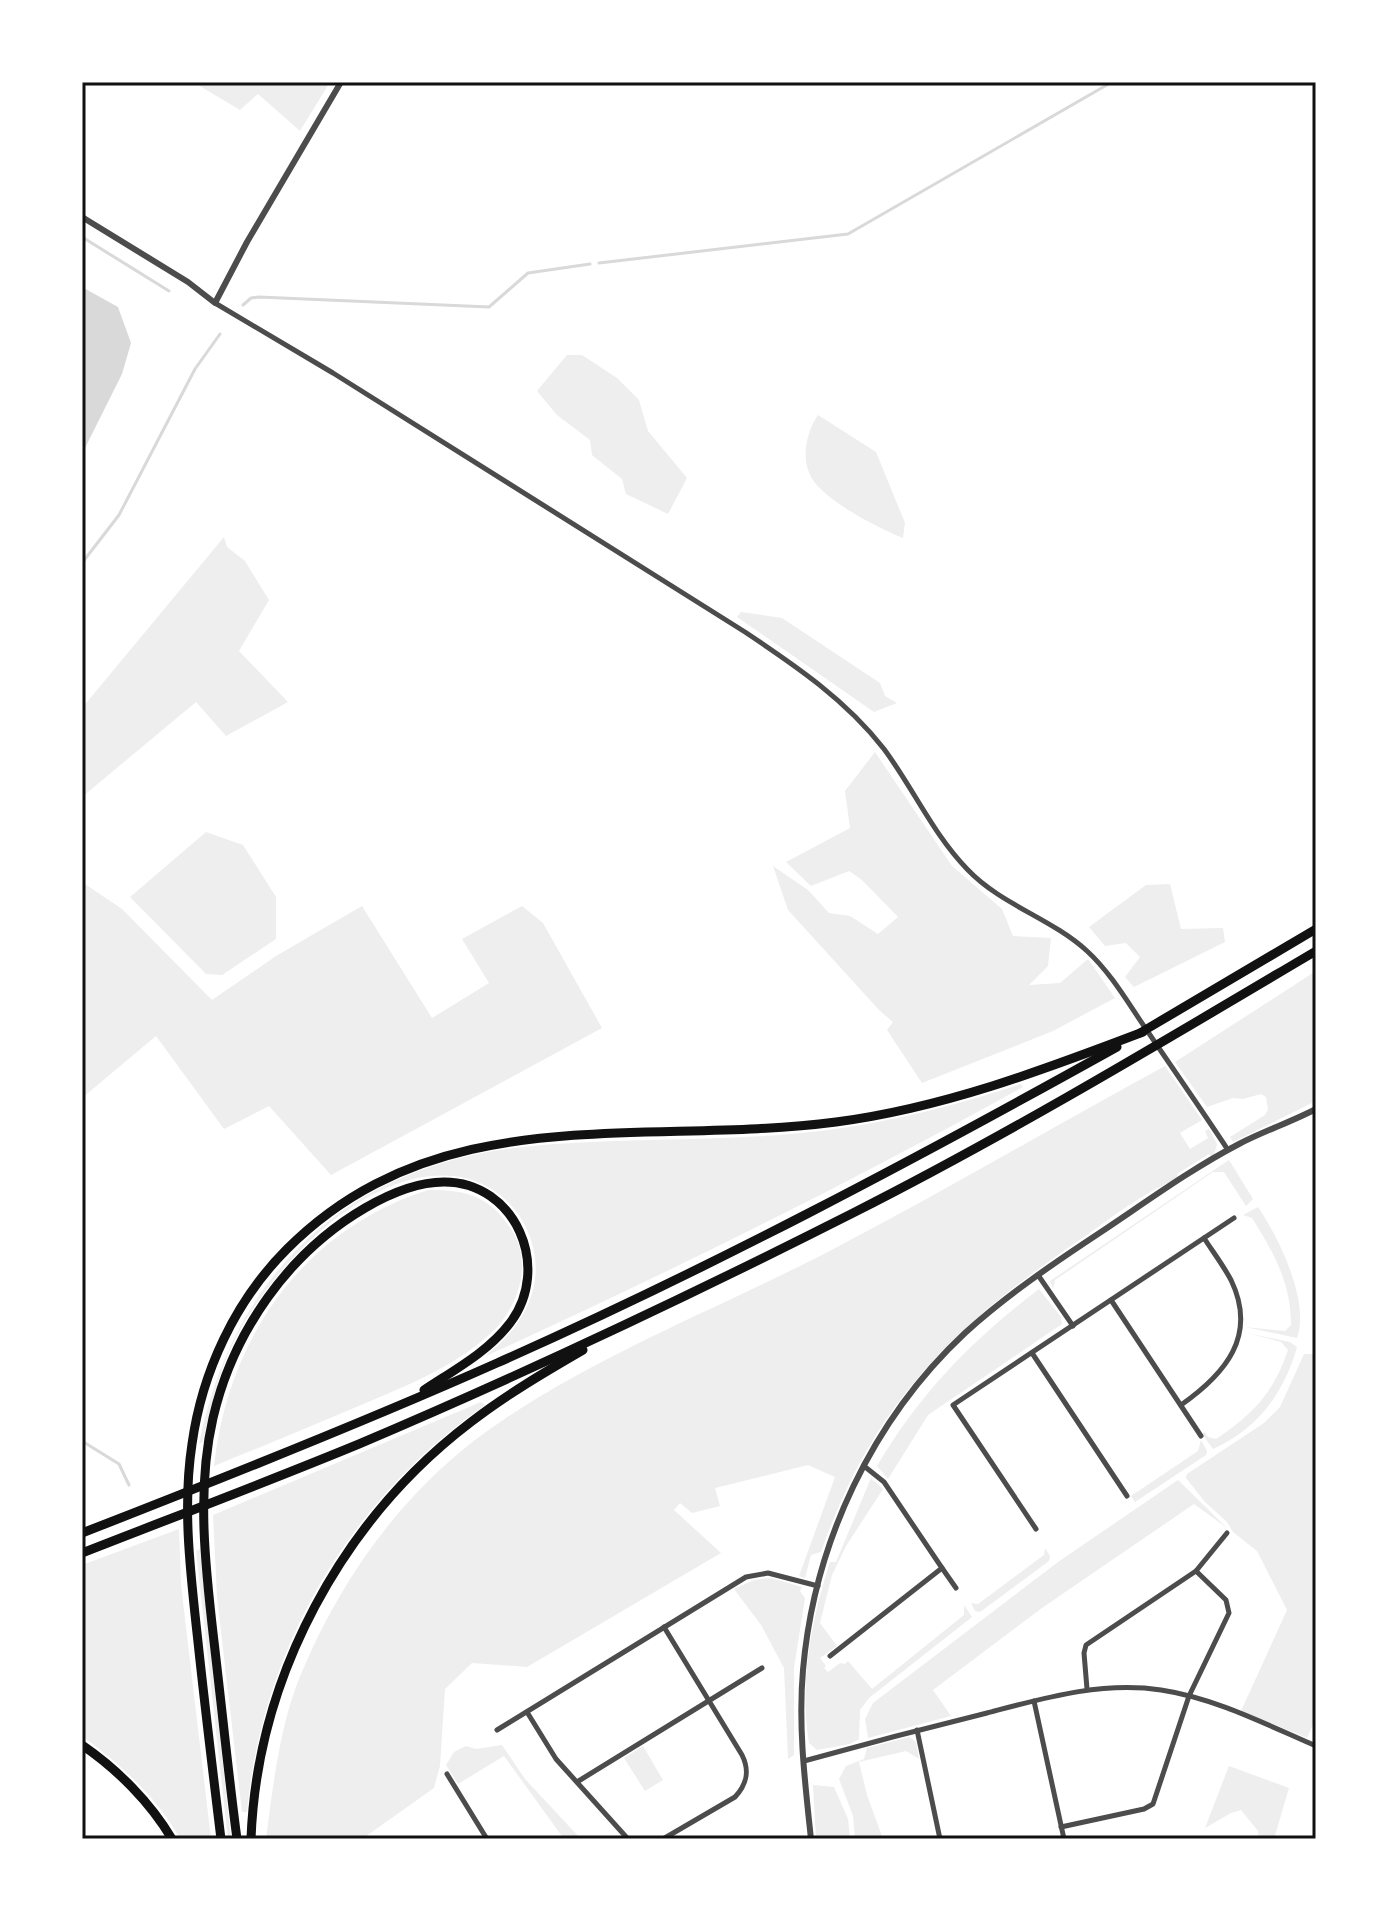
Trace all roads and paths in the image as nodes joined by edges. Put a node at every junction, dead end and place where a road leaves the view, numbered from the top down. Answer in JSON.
{"nodes":[{"id":1,"x":341,"y":82,"type":"edge"},
{"id":2,"x":82,"y":217,"type":"edge"},
{"id":3,"x":215,"y":303,"type":"junction"},
{"id":4,"x":1316,"y":929,"type":"edge"},
{"id":5,"x":1316,"y":951,"type":"edge"},
{"id":6,"x":1143,"y":1032,"type":"junction"},
{"id":7,"x":1316,"y":1109,"type":"edge"},
{"id":8,"x":1228,"y":1150,"type":"junction"},
{"id":9,"x":1234,"y":1218,"type":"dead end"},
{"id":10,"x":1204,"y":1238,"type":"junction"},
{"id":11,"x":1038,"y":1275,"type":"junction"},
{"id":12,"x":1111,"y":1300,"type":"junction"},
{"id":13,"x":626,"y":1325,"type":"junction"},
{"id":14,"x":1073,"y":1326,"type":"junction"},
{"id":15,"x":1032,"y":1353,"type":"junction"},
{"id":16,"x":400,"y":1405,"type":"junction"},
{"id":17,"x":1181,"y":1405,"type":"junction"},
{"id":18,"x":1201,"y":1436,"type":"dead end"},
{"id":19,"x":864,"y":1466,"type":"junction"},
{"id":20,"x":1127,"y":1496,"type":"dead end"},
{"id":21,"x":1036,"y":1529,"type":"dead end"},
{"id":22,"x":82,"y":1533,"type":"edge"},
{"id":23,"x":1227,"y":1533,"type":"dead end"},
{"id":24,"x":82,"y":1553,"type":"edge"},
{"id":25,"x":942,"y":1568,"type":"junction"},
{"id":26,"x":1196,"y":1571,"type":"junction"},
{"id":27,"x":818,"y":1586,"type":"junction"},
{"id":28,"x":956,"y":1588,"type":"dead end"},
{"id":29,"x":664,"y":1627,"type":"junction"},
{"id":30,"x":830,"y":1656,"type":"dead end"},
{"id":31,"x":762,"y":1668,"type":"dead end"},
{"id":32,"x":1087,"y":1689,"type":"junction"},
{"id":33,"x":1189,"y":1696,"type":"junction"},
{"id":34,"x":709,"y":1701,"type":"junction"},
{"id":35,"x":1034,"y":1701,"type":"junction"},
{"id":36,"x":527,"y":1712,"type":"junction"},
{"id":37,"x":497,"y":1730,"type":"dead end"},
{"id":38,"x":917,"y":1730,"type":"junction"},
{"id":39,"x":82,"y":1745,"type":"edge"},
{"id":40,"x":1316,"y":1746,"type":"edge"},
{"id":41,"x":804,"y":1761,"type":"junction"},
{"id":42,"x":447,"y":1774,"type":"dead end"},
{"id":43,"x":577,"y":1782,"type":"junction"},
{"id":44,"x":1061,"y":1827,"type":"junction"},
{"id":45,"x":172,"y":1839,"type":"edge"},
{"id":46,"x":221,"y":1839,"type":"edge"},
{"id":47,"x":237,"y":1839,"type":"edge"},
{"id":48,"x":251,"y":1839,"type":"edge"},
{"id":49,"x":487,"y":1839,"type":"edge"},
{"id":50,"x":628,"y":1839,"type":"edge"},
{"id":51,"x":663,"y":1839,"type":"edge"},
{"id":52,"x":811,"y":1839,"type":"edge"},
{"id":53,"x":940,"y":1839,"type":"edge"},
{"id":54,"x":1064,"y":1839,"type":"edge"}],
"edges":[{"from":1,"to":3,"type":"street"},
{"from":2,"to":3,"type":"street"},
{"from":3,"to":8,"type":"street"},
{"from":4,"to":6,"type":"highway"},
{"from":5,"to":13,"type":"highway"},
{"from":6,"to":16,"type":"highway"},
{"from":6,"to":46,"type":"highway"},
{"from":7,"to":8,"type":"street"},
{"from":8,"to":11,"type":"street"},
{"from":9,"to":10,"type":"street"},
{"from":10,"to":12,"type":"street"},
{"from":10,"to":17,"type":"street"},
{"from":11,"to":14,"type":"street"},
{"from":11,"to":19,"type":"street"},
{"from":12,"to":14,"type":"street"},
{"from":12,"to":17,"type":"street"},
{"from":13,"to":24,"type":"highway"},
{"from":13,"to":48,"type":"highway"},
{"from":14,"to":15,"type":"street"},
{"from":15,"to":20,"type":"street"},
{"from":15,"to":21,"type":"street"},
{"from":16,"to":22,"type":"highway"},
{"from":16,"to":47,"type":"highway"},
{"from":17,"to":18,"type":"street"},
{"from":19,"to":25,"type":"street"},
{"from":19,"to":27,"type":"street"},
{"from":23,"to":26,"type":"street"},
{"from":25,"to":28,"type":"street"},
{"from":25,"to":30,"type":"street"},
{"from":26,"to":32,"type":"street"},
{"from":26,"to":33,"type":"street"},
{"from":27,"to":29,"type":"street"},
{"from":27,"to":41,"type":"street"},
{"from":29,"to":34,"type":"street"},
{"from":29,"to":36,"type":"street"},
{"from":31,"to":34,"type":"street"},
{"from":32,"to":33,"type":"street"},
{"from":32,"to":35,"type":"street"},
{"from":33,"to":40,"type":"street"},
{"from":33,"to":44,"type":"street"},
{"from":34,"to":43,"type":"street"},
{"from":34,"to":51,"type":"street"},
{"from":35,"to":38,"type":"street"},
{"from":35,"to":44,"type":"street"},
{"from":36,"to":37,"type":"street"},
{"from":36,"to":43,"type":"street"},
{"from":38,"to":41,"type":"street"},
{"from":38,"to":53,"type":"street"},
{"from":39,"to":45,"type":"highway"},
{"from":41,"to":52,"type":"street"},
{"from":42,"to":49,"type":"street"},
{"from":43,"to":50,"type":"street"},
{"from":44,"to":54,"type":"street"}]}
